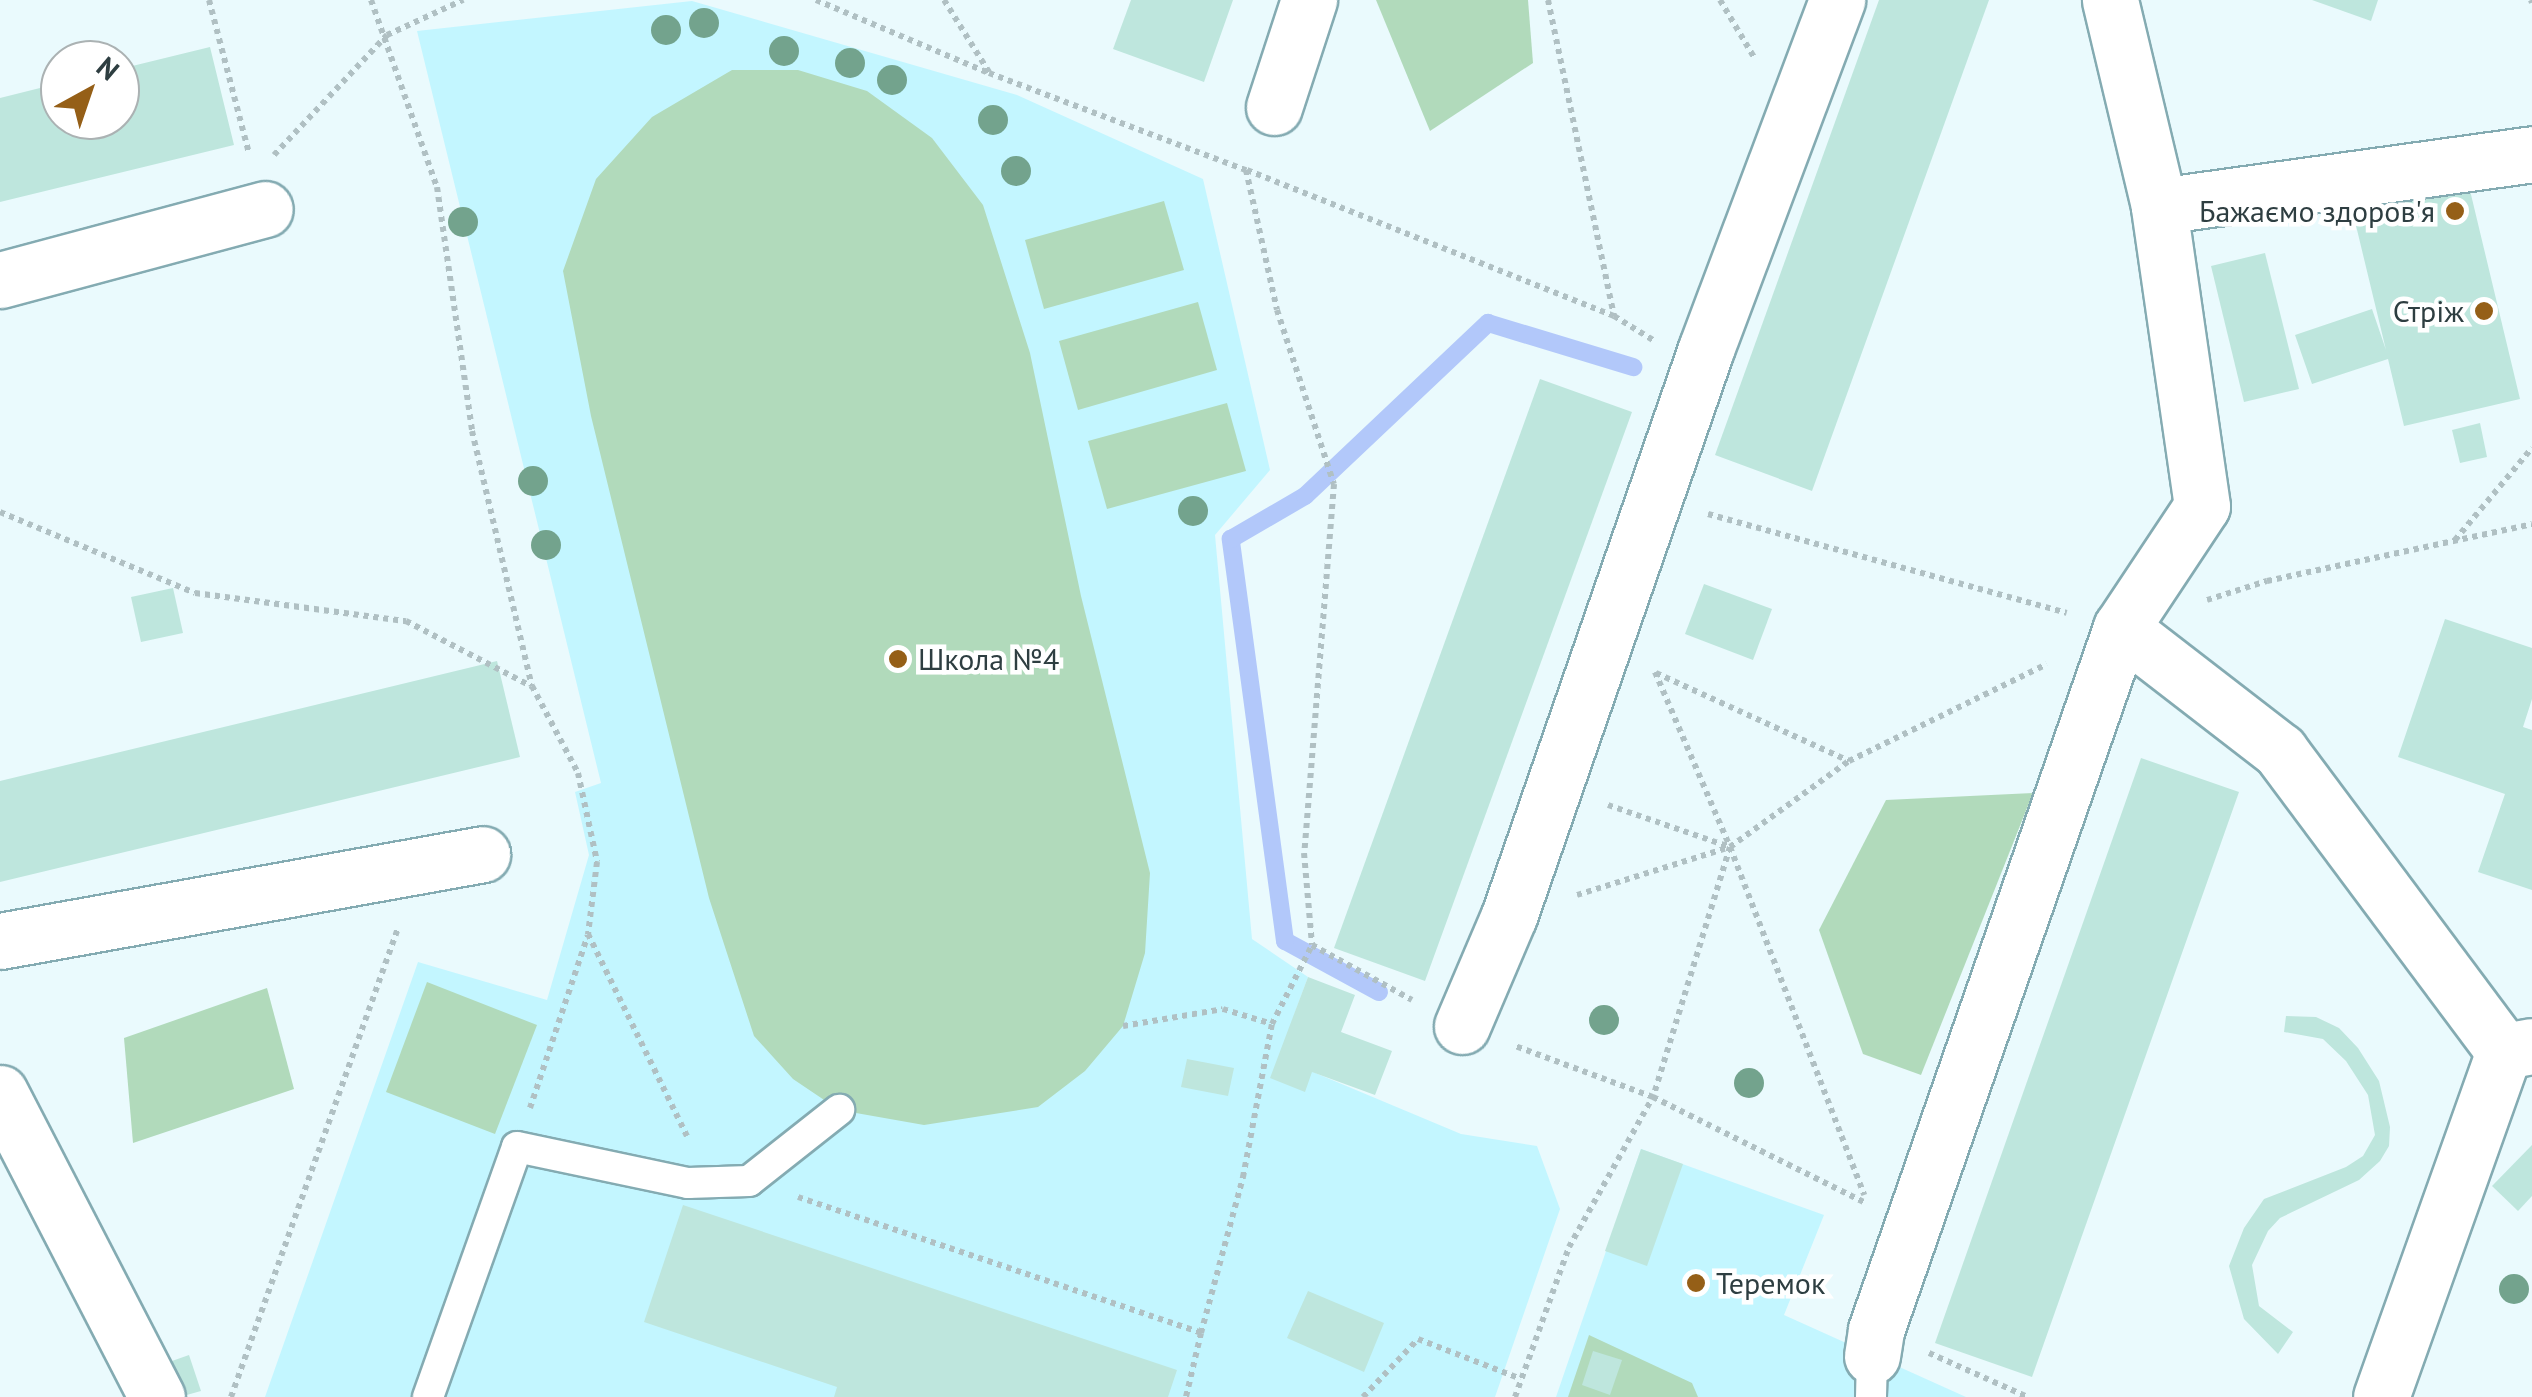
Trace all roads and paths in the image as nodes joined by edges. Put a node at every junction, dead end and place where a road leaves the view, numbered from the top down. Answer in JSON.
{"nodes":[{"id":1,"x":210,"y":0,"type":"edge"},
{"id":2,"x":371,"y":0,"type":"edge"},
{"id":3,"x":463,"y":0,"type":"edge"},
{"id":4,"x":816,"y":0,"type":"edge"},
{"id":5,"x":944,"y":0,"type":"edge"},
{"id":6,"x":1309,"y":0,"type":"edge"},
{"id":7,"x":1548,"y":0,"type":"edge"},
{"id":8,"x":1837,"y":0,"type":"edge"},
{"id":9,"x":2110,"y":0,"type":"edge"},
{"id":10,"x":386,"y":36,"type":"junction"},
{"id":11,"x":990,"y":73,"type":"junction"},
{"id":12,"x":1274,"y":106,"type":"dead end"},
{"id":13,"x":2532,"y":154,"type":"edge"},
{"id":14,"x":1246,"y":170,"type":"junction"},
{"id":15,"x":245,"y":201,"type":"junction"},
{"id":16,"x":2159,"y":206,"type":"junction"},
{"id":17,"x":0,"y":280,"type":"edge"},
{"id":18,"x":1614,"y":316,"type":"junction"},
{"id":19,"x":1699,"y":369,"type":"junction"},
{"id":20,"x":2532,"y":448,"type":"edge"},
{"id":21,"x":1654,"y":499,"type":"junction"},
{"id":22,"x":0,"y":512,"type":"edge"},
{"id":23,"x":2532,"y":524,"type":"edge"},
{"id":24,"x":2454,"y":541,"type":"junction"},
{"id":25,"x":2267,"y":581,"type":"dead end"},
{"id":26,"x":1623,"y":586,"type":"junction"},
{"id":27,"x":2121,"y":628,"type":"junction"},
{"id":28,"x":1655,"y":672,"type":"junction"},
{"id":29,"x":532,"y":686,"type":"junction"},
{"id":30,"x":1849,"y":761,"type":"junction"},
{"id":31,"x":1556,"y":787,"type":"junction"},
{"id":32,"x":1730,"y":848,"type":"junction"},
{"id":33,"x":482,"y":854,"type":"dead end"},
{"id":34,"x":420,"y":864,"type":"junction"},
{"id":35,"x":1509,"y":916,"type":"junction"},
{"id":36,"x":588,"y":934,"type":"junction"},
{"id":37,"x":0,"y":941,"type":"edge"},
{"id":38,"x":1312,"y":945,"type":"junction"},
{"id":39,"x":1272,"y":1024,"type":"junction"},
{"id":40,"x":1123,"y":1026,"type":"dead end"},
{"id":41,"x":1462,"y":1026,"type":"junction"},
{"id":42,"x":2518,"y":1049,"type":"edge"},
{"id":43,"x":0,"y":1093,"type":"edge"},
{"id":44,"x":1653,"y":1097,"type":"junction"},
{"id":45,"x":839,"y":1110,"type":"dead end"},
{"id":46,"x":517,"y":1147,"type":"junction"},
{"id":47,"x":749,"y":1181,"type":"junction"},
{"id":48,"x":1867,"y":1204,"type":"junction"},
{"id":49,"x":1871,"y":1216,"type":"dead end"},
{"id":50,"x":1200,"y":1333,"type":"junction"},
{"id":51,"x":1873,"y":1361,"type":"edge"},
{"id":52,"x":1521,"y":1379,"type":"junction"},
{"id":53,"x":156,"y":1397,"type":"edge"},
{"id":54,"x":231,"y":1397,"type":"edge"},
{"id":55,"x":428,"y":1397,"type":"edge"},
{"id":56,"x":1186,"y":1397,"type":"edge"},
{"id":57,"x":1362,"y":1397,"type":"edge"},
{"id":58,"x":1514,"y":1397,"type":"edge"},
{"id":59,"x":2028,"y":1397,"type":"edge"},
{"id":60,"x":2380,"y":1397,"type":"edge"}],
"edges":[{"from":1,"to":15,"type":"path"},
{"from":2,"to":10,"type":"path"},
{"from":3,"to":10,"type":"path"},
{"from":4,"to":11,"type":"path"},
{"from":5,"to":11,"type":"path"},
{"from":6,"to":12,"type":"street"},
{"from":7,"to":18,"type":"path"},
{"from":8,"to":19,"type":"street"},
{"from":9,"to":16,"type":"street"},
{"from":10,"to":15,"type":"path"},
{"from":10,"to":29,"type":"path"},
{"from":11,"to":14,"type":"path"},
{"from":13,"to":16,"type":"street"},
{"from":14,"to":18,"type":"path"},
{"from":14,"to":38,"type":"path"},
{"from":15,"to":17,"type":"street"},
{"from":16,"to":27,"type":"street"},
{"from":18,"to":19,"type":"path"},
{"from":19,"to":21,"type":"street"},
{"from":20,"to":24,"type":"path"},
{"from":21,"to":26,"type":"street"},
{"from":21,"to":27,"type":"path"},
{"from":22,"to":29,"type":"path"},
{"from":23,"to":24,"type":"path"},
{"from":24,"to":25,"type":"path"},
{"from":26,"to":28,"type":"path"},
{"from":26,"to":31,"type":"street"},
{"from":27,"to":30,"type":"path"},
{"from":27,"to":42,"type":"street"},
{"from":27,"to":51,"type":"street"},
{"from":28,"to":30,"type":"path"},
{"from":28,"to":32,"type":"path"},
{"from":29,"to":36,"type":"path"},
{"from":30,"to":32,"type":"path"},
{"from":31,"to":32,"type":"path"},
{"from":31,"to":35,"type":"street"},
{"from":32,"to":35,"type":"path"},
{"from":32,"to":44,"type":"path"},
{"from":32,"to":48,"type":"path"},
{"from":33,"to":34,"type":"street"},
{"from":34,"to":37,"type":"street"},
{"from":34,"to":54,"type":"path"},
{"from":35,"to":41,"type":"street"},
{"from":36,"to":46,"type":"path"},
{"from":36,"to":47,"type":"path"},
{"from":38,"to":39,"type":"path"},
{"from":38,"to":41,"type":"path"},
{"from":39,"to":40,"type":"path"},
{"from":39,"to":50,"type":"path"},
{"from":41,"to":44,"type":"path"},
{"from":42,"to":60,"type":"street"},
{"from":43,"to":53,"type":"street"},
{"from":44,"to":48,"type":"path"},
{"from":44,"to":52,"type":"path"},
{"from":45,"to":47,"type":"lane"},
{"from":46,"to":47,"type":"lane"},
{"from":46,"to":55,"type":"lane"},
{"from":47,"to":50,"type":"path"},
{"from":48,"to":49,"type":"path"},
{"from":50,"to":56,"type":"path"},
{"from":51,"to":59,"type":"path"},
{"from":52,"to":57,"type":"path"},
{"from":52,"to":58,"type":"path"}]}
